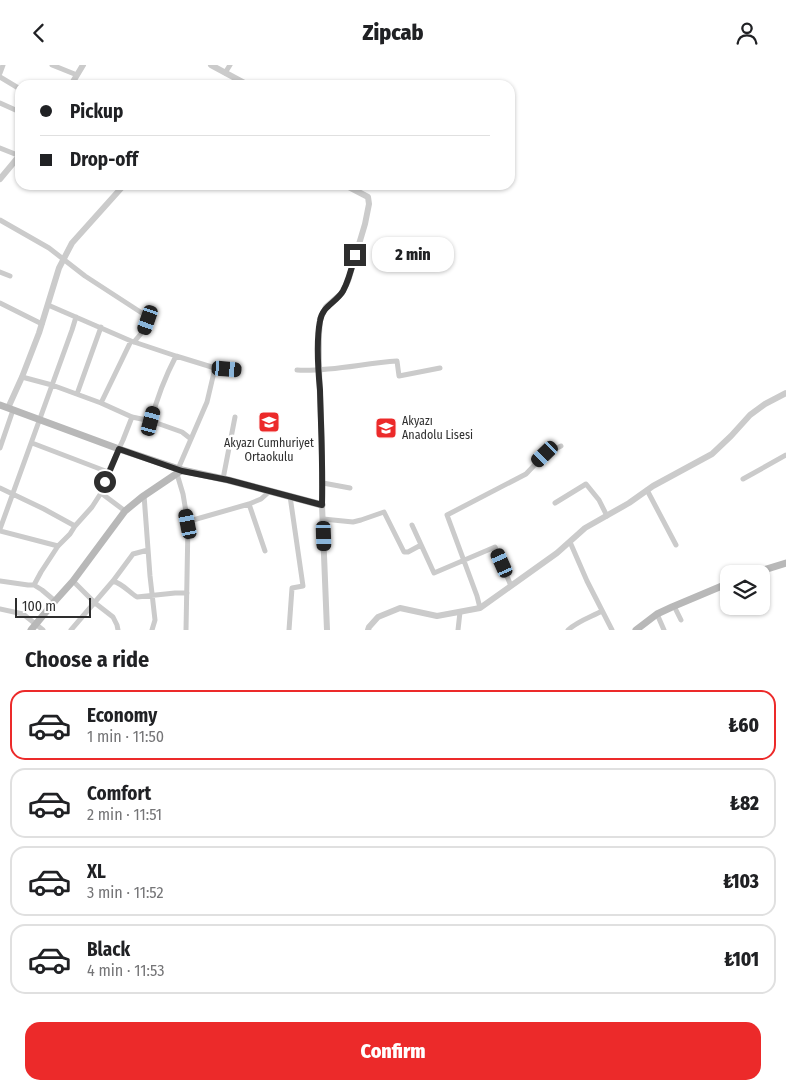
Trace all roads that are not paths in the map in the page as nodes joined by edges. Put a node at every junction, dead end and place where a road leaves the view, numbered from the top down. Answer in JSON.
{"nodes":[{"id":1,"x":3,"y":65,"type":"edge"},
{"id":2,"x":52,"y":65,"type":"edge"},
{"id":3,"x":83,"y":65,"type":"edge"},
{"id":4,"x":211,"y":65,"type":"edge"},
{"id":5,"x":230,"y":65,"type":"edge"},
{"id":6,"x":0,"y":73,"type":"edge"},
{"id":7,"x":225,"y":73,"type":"junction"},
{"id":8,"x":77,"y":75,"type":"junction"},
{"id":9,"x":0,"y":77,"type":"edge"},
{"id":10,"x":74,"y":80,"type":"edge"},
{"id":11,"x":238,"y":80,"type":"edge"},
{"id":12,"x":15,"y":86,"type":"edge"},
{"id":13,"x":0,"y":103,"type":"edge"},
{"id":14,"x":15,"y":109,"type":"edge"},
{"id":15,"x":0,"y":148,"type":"edge"},
{"id":16,"x":15,"y":153,"type":"edge"},
{"id":17,"x":15,"y":161,"type":"edge"},
{"id":18,"x":0,"y":179,"type":"edge"},
{"id":19,"x":120,"y":190,"type":"edge"},
{"id":20,"x":355,"y":190,"type":"edge"},
{"id":21,"x":0,"y":220,"type":"edge"},
{"id":22,"x":63,"y":259,"type":"junction"},
{"id":23,"x":0,"y":272,"type":"edge"},
{"id":24,"x":10,"y":276,"type":"dead end"},
{"id":25,"x":0,"y":303,"type":"edge"},
{"id":26,"x":48,"y":305,"type":"junction"},
{"id":27,"x":76,"y":317,"type":"junction"},
{"id":28,"x":42,"y":324,"type":"junction"},
{"id":29,"x":101,"y":327,"type":"junction"},
{"id":30,"x":132,"y":341,"type":"junction"},
{"id":31,"x":176,"y":356,"type":"junction"},
{"id":32,"x":215,"y":368,"type":"junction"},
{"id":33,"x":440,"y":368,"type":"dead end"},
{"id":34,"x":239,"y":370,"type":"dead end"},
{"id":35,"x":297,"y":370,"type":"dead end"},
{"id":36,"x":318,"y":370,"type":"junction"},
{"id":37,"x":22,"y":377,"type":"junction"},
{"id":38,"x":52,"y":385,"type":"junction"},
{"id":39,"x":786,"y":393,"type":"edge"},
{"id":40,"x":76,"y":394,"type":"junction"},
{"id":41,"x":101,"y":403,"type":"junction"},
{"id":42,"x":0,"y":405,"type":"edge"},
{"id":43,"x":10,"y":409,"type":"junction"},
{"id":44,"x":132,"y":417,"type":"junction"},
{"id":45,"x":235,"y":417,"type":"dead end"},
{"id":46,"x":39,"y":420,"type":"junction"},
{"id":47,"x":151,"y":421,"type":"junction"},
{"id":48,"x":191,"y":439,"type":"junction"},
{"id":49,"x":32,"y":443,"type":"junction"},
{"id":50,"x":561,"y":446,"type":"dead end"},
{"id":51,"x":0,"y":447,"type":"edge"},
{"id":52,"x":119,"y":449,"type":"junction"},
{"id":53,"x":786,"y":455,"type":"edge"},
{"id":54,"x":179,"y":471,"type":"junction"},
{"id":55,"x":108,"y":472,"type":"junction"},
{"id":56,"x":223,"y":479,"type":"junction"},
{"id":57,"x":743,"y":479,"type":"dead end"},
{"id":58,"x":323,"y":483,"type":"junction"},
{"id":59,"x":0,"y":488,"type":"edge"},
{"id":60,"x":350,"y":488,"type":"dead end"},
{"id":61,"x":647,"y":490,"type":"junction"},
{"id":62,"x":270,"y":491,"type":"junction"},
{"id":63,"x":101,"y":493,"type":"junction"},
{"id":64,"x":13,"y":494,"type":"junction"},
{"id":65,"x":144,"y":495,"type":"junction"},
{"id":66,"x":290,"y":496,"type":"junction"},
{"id":67,"x":555,"y":503,"type":"dead end"},
{"id":68,"x":248,"y":504,"type":"junction"},
{"id":69,"x":322,"y":505,"type":"junction"},
{"id":70,"x":125,"y":511,"type":"junction"},
{"id":71,"x":607,"y":516,"type":"junction"},
{"id":72,"x":323,"y":519,"type":"junction"},
{"id":73,"x":188,"y":524,"type":"junction"},
{"id":74,"x":412,"y":525,"type":"dead end"},
{"id":75,"x":75,"y":526,"type":"junction"},
{"id":76,"x":0,"y":530,"type":"edge"},
{"id":77,"x":570,"y":542,"type":"junction"},
{"id":78,"x":421,"y":545,"type":"junction"},
{"id":79,"x":676,"y":545,"type":"dead end"},
{"id":80,"x":58,"y":546,"type":"junction"},
{"id":81,"x":148,"y":550,"type":"junction"},
{"id":82,"x":265,"y":551,"type":"dead end"},
{"id":83,"x":464,"y":561,"type":"junction"},
{"id":84,"x":786,"y":563,"type":"edge"},
{"id":85,"x":770,"y":568,"type":"edge"},
{"id":86,"x":0,"y":581,"type":"edge"},
{"id":87,"x":73,"y":581,"type":"junction"},
{"id":88,"x":114,"y":581,"type":"junction"},
{"id":89,"x":34,"y":585,"type":"junction"},
{"id":90,"x":511,"y":586,"type":"junction"},
{"id":91,"x":720,"y":587,"type":"edge"},
{"id":92,"x":187,"y":593,"type":"junction"},
{"id":93,"x":152,"y":595,"type":"junction"},
{"id":94,"x":55,"y":601,"type":"junction"},
{"id":95,"x":95,"y":603,"type":"junction"},
{"id":96,"x":674,"y":606,"type":"junction"},
{"id":97,"x":480,"y":608,"type":"junction"},
{"id":98,"x":0,"y":609,"type":"edge"},
{"id":99,"x":602,"y":611,"type":"junction"},
{"id":100,"x":460,"y":612,"type":"junction"},
{"id":101,"x":657,"y":615,"type":"junction"},
{"id":102,"x":681,"y":620,"type":"dead end"},
{"id":103,"x":34,"y":627,"type":"edge"},
{"id":104,"x":638,"y":629,"type":"edge"},
{"id":105,"x":43,"y":630,"type":"edge"},
{"id":106,"x":71,"y":630,"type":"edge"},
{"id":107,"x":118,"y":630,"type":"edge"},
{"id":108,"x":152,"y":630,"type":"edge"},
{"id":109,"x":186,"y":630,"type":"edge"},
{"id":110,"x":289,"y":630,"type":"edge"},
{"id":111,"x":327,"y":630,"type":"edge"},
{"id":112,"x":368,"y":630,"type":"edge"},
{"id":113,"x":458,"y":630,"type":"edge"},
{"id":114,"x":568,"y":630,"type":"edge"},
{"id":115,"x":612,"y":630,"type":"edge"},
{"id":116,"x":664,"y":630,"type":"edge"}],
"edges":[{"from":1,"to":6,"type":"street"},
{"from":2,"to":8,"type":"street"},
{"from":3,"to":8,"type":"street"},
{"from":4,"to":7,"type":"street"},
{"from":5,"to":7,"type":"street"},
{"from":7,"to":11,"type":"street"},
{"from":8,"to":10,"type":"street"},
{"from":9,"to":12,"type":"street"},
{"from":13,"to":14,"type":"street"},
{"from":15,"to":16,"type":"street"},
{"from":17,"to":18,"type":"street"},
{"from":19,"to":22,"type":"street"},
{"from":20,"to":36,"type":"street"},
{"from":21,"to":22,"type":"street"},
{"from":22,"to":26,"type":"street"},
{"from":22,"to":30,"type":"street"},
{"from":23,"to":24,"type":"street"},
{"from":25,"to":28,"type":"street"},
{"from":26,"to":27,"type":"street"},
{"from":26,"to":28,"type":"street"},
{"from":27,"to":29,"type":"street"},
{"from":27,"to":38,"type":"street"},
{"from":28,"to":37,"type":"street"},
{"from":29,"to":30,"type":"street"},
{"from":29,"to":40,"type":"street"},
{"from":30,"to":31,"type":"street"},
{"from":30,"to":41,"type":"street"},
{"from":31,"to":32,"type":"street"},
{"from":31,"to":47,"type":"street"},
{"from":32,"to":34,"type":"street"},
{"from":32,"to":48,"type":"street"},
{"from":33,"to":36,"type":"street"},
{"from":35,"to":36,"type":"street"},
{"from":36,"to":58,"type":"street"},
{"from":37,"to":38,"type":"street"},
{"from":37,"to":43,"type":"street"},
{"from":38,"to":40,"type":"street"},
{"from":38,"to":46,"type":"street"},
{"from":39,"to":61,"type":"street"},
{"from":40,"to":41,"type":"street"},
{"from":41,"to":44,"type":"street"},
{"from":42,"to":43,"type":"main road"},
{"from":43,"to":46,"type":"main road"},
{"from":43,"to":51,"type":"street"},
{"from":44,"to":47,"type":"street"},
{"from":44,"to":52,"type":"street"},
{"from":45,"to":56,"type":"street"},
{"from":46,"to":49,"type":"street"},
{"from":46,"to":52,"type":"main road"},
{"from":47,"to":48,"type":"street"},
{"from":48,"to":54,"type":"street"},
{"from":49,"to":55,"type":"street"},
{"from":49,"to":64,"type":"street"},
{"from":50,"to":83,"type":"street"},
{"from":52,"to":54,"type":"main road"},
{"from":52,"to":55,"type":"street"},
{"from":53,"to":57,"type":"street"},
{"from":54,"to":56,"type":"main road"},
{"from":54,"to":65,"type":"main road"},
{"from":54,"to":73,"type":"street"},
{"from":55,"to":63,"type":"street"},
{"from":56,"to":62,"type":"main road"},
{"from":58,"to":60,"type":"street"},
{"from":58,"to":69,"type":"street"},
{"from":59,"to":64,"type":"street"},
{"from":61,"to":71,"type":"street"},
{"from":61,"to":79,"type":"street"},
{"from":62,"to":66,"type":"main road"},
{"from":62,"to":68,"type":"street"},
{"from":63,"to":70,"type":"street"},
{"from":63,"to":75,"type":"street"},
{"from":64,"to":75,"type":"street"},
{"from":64,"to":76,"type":"street"},
{"from":65,"to":70,"type":"main road"},
{"from":65,"to":81,"type":"street"},
{"from":66,"to":69,"type":"main road"},
{"from":66,"to":110,"type":"street"},
{"from":67,"to":71,"type":"street"},
{"from":68,"to":73,"type":"street"},
{"from":68,"to":82,"type":"street"},
{"from":69,"to":72,"type":"street"},
{"from":70,"to":87,"type":"main road"},
{"from":71,"to":77,"type":"street"},
{"from":72,"to":78,"type":"street"},
{"from":72,"to":111,"type":"street"},
{"from":73,"to":92,"type":"street"},
{"from":74,"to":78,"type":"street"},
{"from":75,"to":80,"type":"street"},
{"from":76,"to":80,"type":"street"},
{"from":77,"to":90,"type":"street"},
{"from":77,"to":99,"type":"street"},
{"from":78,"to":83,"type":"street"},
{"from":80,"to":89,"type":"street"},
{"from":81,"to":88,"type":"street"},
{"from":81,"to":93,"type":"street"},
{"from":83,"to":90,"type":"street"},
{"from":83,"to":97,"type":"street"},
{"from":84,"to":85,"type":"main road"},
{"from":86,"to":89,"type":"street"},
{"from":87,"to":94,"type":"main road"},
{"from":87,"to":95,"type":"street"},
{"from":88,"to":93,"type":"street"},
{"from":88,"to":95,"type":"street"},
{"from":89,"to":94,"type":"street"},
{"from":90,"to":97,"type":"street"},
{"from":91,"to":96,"type":"main road"},
{"from":92,"to":93,"type":"street"},
{"from":92,"to":109,"type":"street"},
{"from":93,"to":108,"type":"street"},
{"from":94,"to":103,"type":"main road"},
{"from":95,"to":106,"type":"street"},
{"from":95,"to":107,"type":"street"},
{"from":96,"to":101,"type":"main road"},
{"from":96,"to":102,"type":"street"},
{"from":97,"to":100,"type":"street"},
{"from":98,"to":103,"type":"street"},
{"from":99,"to":114,"type":"street"},
{"from":99,"to":115,"type":"street"},
{"from":100,"to":112,"type":"street"},
{"from":100,"to":113,"type":"street"},
{"from":101,"to":104,"type":"main road"},
{"from":101,"to":116,"type":"street"},
{"from":103,"to":105,"type":"street"}]}
